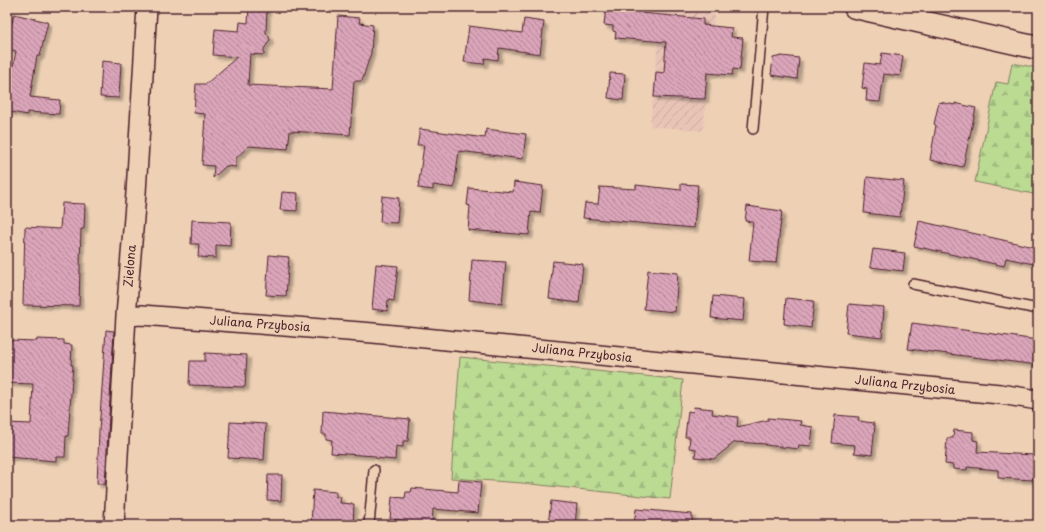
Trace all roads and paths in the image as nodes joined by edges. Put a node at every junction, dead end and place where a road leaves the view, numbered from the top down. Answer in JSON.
{"nodes":[{"id":1,"x":147,"y":7,"type":"edge"},
{"id":2,"x":764,"y":7,"type":"edge"},
{"id":3,"x":855,"y":7,"type":"edge"},
{"id":4,"x":1038,"y":48,"type":"edge"},
{"id":5,"x":753,"y":129,"type":"dead end"},
{"id":6,"x":913,"y":284,"type":"dead end"},
{"id":7,"x":1038,"y":308,"type":"edge"},
{"id":8,"x":126,"y":314,"type":"junction"},
{"id":9,"x":1038,"y":400,"type":"edge"},
{"id":10,"x":374,"y":470,"type":"dead end"},
{"id":11,"x":114,"y":525,"type":"edge"},
{"id":12,"x":369,"y":525,"type":"edge"}],
"edges":[{"from":1,"to":8,"type":"street","name":"Zielona"},
{"from":2,"to":5,"type":"lane"},
{"from":3,"to":4,"type":"street"},
{"from":6,"to":7,"type":"lane"},
{"from":8,"to":9,"type":"street","name":"Juliana Przybosia"},
{"from":8,"to":11,"type":"street","name":"Zielona"},
{"from":10,"to":12,"type":"lane"}]}
